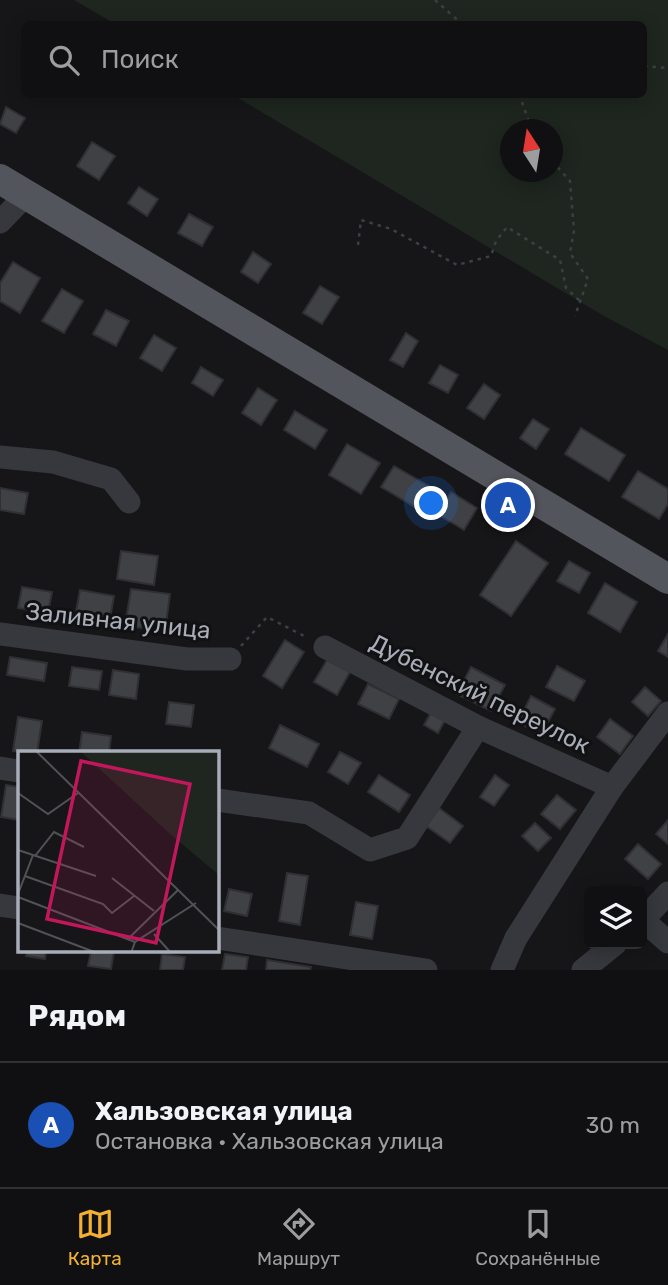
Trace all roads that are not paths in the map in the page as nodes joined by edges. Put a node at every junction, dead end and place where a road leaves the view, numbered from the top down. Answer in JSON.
{"nodes":[{"id":1,"x":0,"y":179,"type":"edge"},
{"id":2,"x":26,"y":195,"type":"junction"},
{"id":3,"x":0,"y":222,"type":"edge"},
{"id":4,"x":0,"y":457,"type":"edge"},
{"id":5,"x":129,"y":502,"type":"dead end"},
{"id":6,"x":668,"y":579,"type":"edge"},
{"id":7,"x":0,"y":634,"type":"edge"},
{"id":8,"x":326,"y":647,"type":"road end"},
{"id":9,"x":230,"y":659,"type":"road end"},
{"id":10,"x":668,"y":713,"type":"edge"},
{"id":11,"x":478,"y":727,"type":"junction"},
{"id":12,"x":0,"y":768,"type":"edge"},
{"id":13,"x":18,"y":771,"type":"edge"},
{"id":14,"x":612,"y":787,"type":"junction"},
{"id":15,"x":219,"y":800,"type":"edge"},
{"id":16,"x":668,"y":893,"type":"edge"},
{"id":17,"x":0,"y":905,"type":"edge"},
{"id":18,"x":18,"y":908,"type":"edge"},
{"id":19,"x":647,"y":916,"type":"edge"},
{"id":20,"x":647,"y":925,"type":"edge"},
{"id":21,"x":219,"y":938,"type":"edge"},
{"id":22,"x":668,"y":942,"type":"edge"},
{"id":23,"x":609,"y":949,"type":"edge"},
{"id":24,"x":426,"y":970,"type":"edge"},
{"id":25,"x":502,"y":970,"type":"edge"},
{"id":26,"x":583,"y":970,"type":"edge"}],
"edges":[{"from":1,"to":2,"type":"main road"},
{"from":2,"to":3,"type":"street"},
{"from":2,"to":6,"type":"main road"},
{"from":4,"to":5,"type":"street"},
{"from":7,"to":9,"type":"street","name":"Заливная улица"},
{"from":8,"to":11,"type":"street","name":"Дубенский переулок"},
{"from":10,"to":14,"type":"street"},
{"from":11,"to":14,"type":"street","name":"Дубенский переулок"},
{"from":11,"to":15,"type":"street"},
{"from":12,"to":13,"type":"street"},
{"from":14,"to":25,"type":"street"},
{"from":16,"to":19,"type":"street"},
{"from":17,"to":18,"type":"street"},
{"from":20,"to":22,"type":"street"},
{"from":21,"to":24,"type":"street"},
{"from":23,"to":26,"type":"street"}]}
